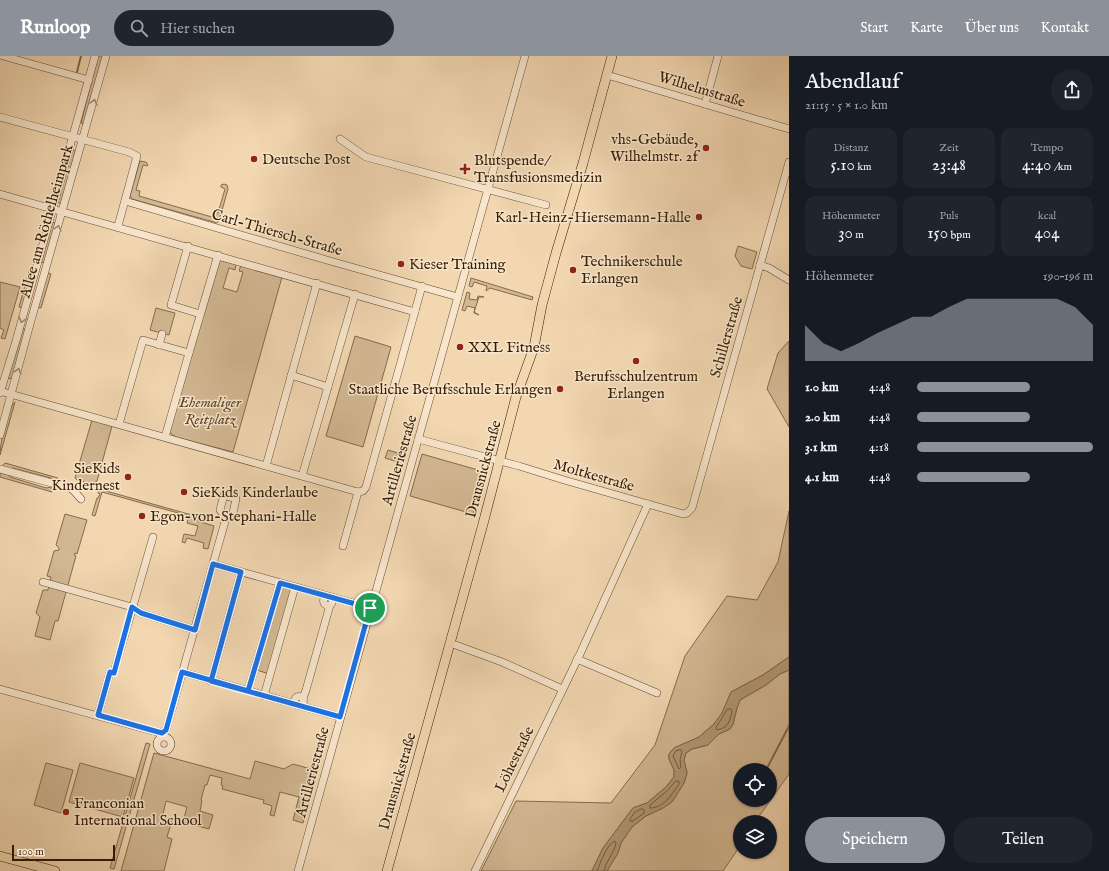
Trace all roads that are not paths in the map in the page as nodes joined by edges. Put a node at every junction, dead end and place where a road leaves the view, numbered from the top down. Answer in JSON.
{"nodes":[{"id":1,"x":4,"y":56,"type":"edge"},
{"id":2,"x":95,"y":56,"type":"edge"},
{"id":3,"x":106,"y":56,"type":"edge"},
{"id":4,"x":525,"y":56,"type":"edge"},
{"id":5,"x":612,"y":56,"type":"edge"},
{"id":6,"x":718,"y":56,"type":"edge"},
{"id":7,"x":607,"y":74,"type":"junction"},
{"id":8,"x":89,"y":80,"type":"junction"},
{"id":9,"x":705,"y":104,"type":"junction"},
{"id":10,"x":0,"y":117,"type":"edge"},
{"id":11,"x":789,"y":129,"type":"edge"},
{"id":12,"x":73,"y":137,"type":"junction"},
{"id":13,"x":340,"y":139,"type":"dead end"},
{"id":14,"x":83,"y":140,"type":"junction"},
{"id":15,"x":789,"y":162,"type":"edge"},
{"id":16,"x":487,"y":190,"type":"junction"},
{"id":17,"x":0,"y":194,"type":"edge"},
{"id":18,"x":125,"y":201,"type":"junction"},
{"id":19,"x":546,"y":205,"type":"dead end"},
{"id":20,"x":52,"y":208,"type":"junction"},
{"id":21,"x":63,"y":211,"type":"junction"},
{"id":22,"x":118,"y":226,"type":"junction"},
{"id":23,"x":188,"y":246,"type":"junction"},
{"id":24,"x":218,"y":255,"type":"junction"},
{"id":25,"x":760,"y":265,"type":"junction"},
{"id":26,"x":789,"y":280,"type":"edge"},
{"id":27,"x":317,"y":284,"type":"junction"},
{"id":28,"x":422,"y":286,"type":"junction"},
{"id":29,"x":355,"y":294,"type":"junction"},
{"id":30,"x":458,"y":296,"type":"junction"},
{"id":31,"x":415,"y":312,"type":"junction"},
{"id":32,"x":200,"y":314,"type":"junction"},
{"id":33,"x":162,"y":334,"type":"dead end"},
{"id":34,"x":159,"y":345,"type":"junction"},
{"id":35,"x":189,"y":353,"type":"junction"},
{"id":36,"x":291,"y":375,"type":"junction"},
{"id":37,"x":328,"y":386,"type":"junction"},
{"id":38,"x":0,"y":391,"type":"edge"},
{"id":39,"x":12,"y":394,"type":"junction"},
{"id":40,"x":119,"y":424,"type":"junction"},
{"id":41,"x":0,"y":435,"type":"edge"},
{"id":42,"x":165,"y":437,"type":"junction"},
{"id":43,"x":418,"y":439,"type":"junction"},
{"id":44,"x":499,"y":461,"type":"junction"},
{"id":45,"x":266,"y":466,"type":"junction"},
{"id":46,"x":0,"y":469,"type":"edge"},
{"id":47,"x":302,"y":476,"type":"junction"},
{"id":48,"x":358,"y":492,"type":"junction"},
{"id":49,"x":81,"y":499,"type":"dead end"},
{"id":50,"x":648,"y":504,"type":"junction"},
{"id":51,"x":683,"y":514,"type":"joint"},
{"id":52,"x":226,"y":518,"type":"dead end"},
{"id":53,"x":153,"y":537,"type":"dead end"},
{"id":54,"x":343,"y":546,"type":"dead end"},
{"id":55,"x":213,"y":564,"type":"junction"},
{"id":56,"x":241,"y":572,"type":"junction"},
{"id":57,"x":43,"y":582,"type":"dead end"},
{"id":58,"x":280,"y":583,"type":"junction"},
{"id":59,"x":295,"y":587,"type":"junction"},
{"id":60,"x":329,"y":597,"type":"junction"},
{"id":61,"x":132,"y":607,"type":"junction"},
{"id":62,"x":370,"y":608,"type":"junction"},
{"id":63,"x":195,"y":630,"type":"junction"},
{"id":64,"x":450,"y":643,"type":"junction"},
{"id":65,"x":577,"y":659,"type":"junction"},
{"id":66,"x":182,"y":672,"type":"junction"},
{"id":67,"x":211,"y":681,"type":"junction"},
{"id":68,"x":0,"y":689,"type":"edge"},
{"id":69,"x":562,"y":689,"type":"junction"},
{"id":70,"x":248,"y":691,"type":"junction"},
{"id":71,"x":658,"y":693,"type":"dead end"},
{"id":72,"x":264,"y":696,"type":"junction"},
{"id":73,"x":298,"y":705,"type":"junction"},
{"id":74,"x":98,"y":715,"type":"junction"},
{"id":75,"x":340,"y":717,"type":"junction"},
{"id":76,"x":0,"y":856,"type":"edge"},
{"id":77,"x":55,"y":871,"type":"edge"},
{"id":78,"x":298,"y":871,"type":"edge"},
{"id":79,"x":387,"y":871,"type":"edge"},
{"id":80,"x":475,"y":871,"type":"edge"}],
"edges":[{"from":1,"to":8,"type":"street"},
{"from":2,"to":8,"type":"street","name":"Allee am Röthelheimpark"},
{"from":14,"to":3,"type":"street","name":"Allee am Röthelheimpark","one_way":true},
{"from":4,"to":16,"type":"street","name":"Artilleriestraße"},
{"from":5,"to":7,"type":"main road","name":"Drausnickstraße"},
{"from":6,"to":9,"type":"street"},
{"from":7,"to":9,"type":"street","name":"Wilhelmstraße"},
{"from":7,"to":44,"type":"main road","name":"Drausnickstraße"},
{"from":8,"to":12,"type":"street","name":"Allee am Röthelheimpark"},
{"from":9,"to":11,"type":"street","name":"Wilhelmstraße"},
{"from":10,"to":12,"type":"street"},
{"from":12,"to":14,"type":"street"},
{"from":12,"to":20,"type":"street","name":"Allee am Röthelheimpark"},
{"from":13,"to":16,"type":"street"},
{"from":14,"to":18,"type":"street"},
{"from":14,"to":21,"type":"street","name":"Allee am Röthelheimpark"},
{"from":15,"to":25,"type":"street","name":"Schillerstraße"},
{"from":16,"to":19,"type":"street"},
{"from":16,"to":30,"type":"street","name":"Artilleriestraße"},
{"from":17,"to":20,"type":"street"},
{"from":18,"to":22,"type":"street"},
{"from":18,"to":28,"type":"street","name":"Carl-Thiersch-Straße"},
{"from":20,"to":21,"type":"street"},
{"from":20,"to":38,"type":"street","name":"Allee am Röthelheimpark","one_way":true},
{"from":21,"to":22,"type":"street"},
{"from":39,"to":21,"type":"street","name":"Allee am Röthelheimpark","one_way":true},
{"from":22,"to":23,"type":"street"},
{"from":23,"to":24,"type":"street"},
{"from":23,"to":32,"type":"street"},
{"from":24,"to":27,"type":"street"},
{"from":24,"to":32,"type":"street"},
{"from":25,"to":26,"type":"street"},
{"from":25,"to":51,"type":"street","name":"Schillerstraße"},
{"from":27,"to":29,"type":"street"},
{"from":27,"to":36,"type":"street"},
{"from":28,"to":30,"type":"street","name":"Carl-Thiersch-Straße"},
{"from":28,"to":31,"type":"street"},
{"from":29,"to":31,"type":"street"},
{"from":29,"to":37,"type":"street"},
{"from":30,"to":43,"type":"street","name":"Artilleriestraße"},
{"from":31,"to":48,"type":"street"},
{"from":32,"to":35,"type":"street"},
{"from":33,"to":34,"type":"street"},
{"from":34,"to":35,"type":"street"},
{"from":34,"to":40,"type":"street"},
{"from":35,"to":42,"type":"street"},
{"from":36,"to":37,"type":"street"},
{"from":36,"to":45,"type":"street"},
{"from":37,"to":47,"type":"street"},
{"from":38,"to":39,"type":"street","name":"Allee am Röthelheimpark"},
{"from":39,"to":40,"type":"street"},
{"from":39,"to":41,"type":"street","name":"Allee am Röthelheimpark"},
{"from":40,"to":42,"type":"street"},
{"from":42,"to":45,"type":"street"},
{"from":43,"to":44,"type":"street","name":"Moltkestraße"},
{"from":43,"to":62,"type":"street","name":"Artilleriestraße"},
{"from":44,"to":50,"type":"street","name":"Moltkestraße"},
{"from":44,"to":64,"type":"main road","name":"Drausnickstraße"},
{"from":45,"to":47,"type":"street"},
{"from":46,"to":49,"type":"street"},
{"from":47,"to":48,"type":"street"},
{"from":48,"to":54,"type":"street"},
{"from":50,"to":51,"type":"street","name":"Moltkestraße"},
{"from":50,"to":65,"type":"street","name":"Löhestraße"},
{"from":52,"to":55,"type":"street"},
{"from":53,"to":61,"type":"street"},
{"from":55,"to":56,"type":"street"},
{"from":55,"to":63,"type":"street"},
{"from":56,"to":58,"type":"street"},
{"from":56,"to":67,"type":"street"},
{"from":57,"to":61,"type":"street"},
{"from":58,"to":59,"type":"street"},
{"from":58,"to":70,"type":"street"},
{"from":59,"to":60,"type":"street"},
{"from":59,"to":72,"type":"street"},
{"from":60,"to":62,"type":"street"},
{"from":60,"to":73,"type":"street"},
{"from":61,"to":63,"type":"street"},
{"from":61,"to":74,"type":"street"},
{"from":62,"to":75,"type":"street","name":"Artilleriestraße"},
{"from":63,"to":66,"type":"street"},
{"from":64,"to":69,"type":"street"},
{"from":64,"to":79,"type":"main road","name":"Drausnickstraße"},
{"from":65,"to":69,"type":"street","name":"Löhestraße"},
{"from":65,"to":71,"type":"street"},
{"from":66,"to":67,"type":"street"},
{"from":66,"to":74,"type":"street"},
{"from":67,"to":70,"type":"street"},
{"from":68,"to":74,"type":"street"},
{"from":69,"to":80,"type":"street","name":"Löhestraße"},
{"from":70,"to":72,"type":"street"},
{"from":72,"to":73,"type":"street"},
{"from":73,"to":75,"type":"street"},
{"from":75,"to":78,"type":"street","name":"Artilleriestraße"},
{"from":76,"to":77,"type":"main road"}]}
